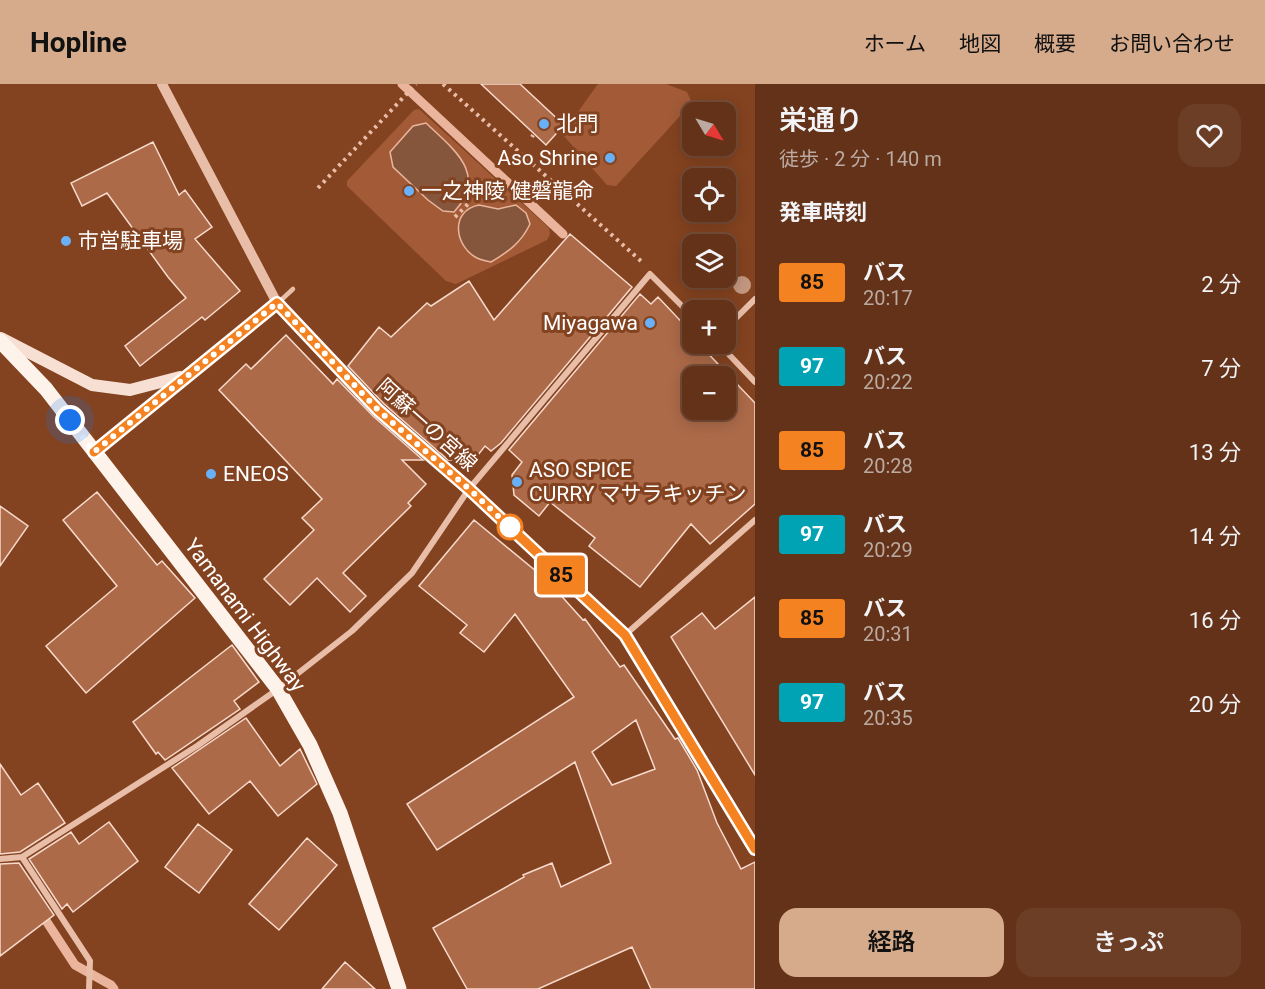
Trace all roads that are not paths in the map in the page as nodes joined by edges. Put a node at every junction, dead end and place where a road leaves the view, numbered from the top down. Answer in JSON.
{"nodes":[{"id":1,"x":162,"y":84,"type":"edge"},
{"id":2,"x":293,"y":289,"type":"dead end"},
{"id":3,"x":755,"y":299,"type":"edge"},
{"id":4,"x":277,"y":303,"type":"junction"},
{"id":5,"x":682,"y":306,"type":"edge"},
{"id":6,"x":736,"y":318,"type":"edge"},
{"id":7,"x":0,"y":339,"type":"edge"},
{"id":8,"x":728,"y":354,"type":"edge"},
{"id":9,"x":186,"y":375,"type":"junction"},
{"id":10,"x":755,"y":382,"type":"edge"},
{"id":11,"x":94,"y":452,"type":"junction"},
{"id":12,"x":469,"y":489,"type":"junction"},
{"id":13,"x":755,"y":520,"type":"edge"},
{"id":14,"x":625,"y":635,"type":"junction"},
{"id":15,"x":278,"y":689,"type":"junction"},
{"id":16,"x":754,"y":846,"type":"edge"},
{"id":17,"x":21,"y":858,"type":"junction"},
{"id":18,"x":0,"y":859,"type":"edge"},
{"id":19,"x":89,"y":989,"type":"edge"},
{"id":20,"x":399,"y":989,"type":"edge"}],
"edges":[{"from":1,"to":4,"type":"street"},
{"from":2,"to":4,"type":"lane"},
{"from":3,"to":6,"type":"street"},
{"from":4,"to":9,"type":"main road"},
{"from":4,"to":12,"type":"main road","name":"阿蘇一の宮線"},
{"from":5,"to":12,"type":"street"},
{"from":7,"to":9,"type":"main road"},
{"from":7,"to":11,"type":"main road","name":"Yamanami Highway"},
{"from":8,"to":10,"type":"street"},
{"from":9,"to":11,"type":"main road"},
{"from":11,"to":15,"type":"main road","name":"Yamanami Highway"},
{"from":12,"to":14,"type":"main road","name":"阿蘇一の宮線"},
{"from":12,"to":15,"type":"street"},
{"from":13,"to":14,"type":"street"},
{"from":14,"to":16,"type":"main road","name":"阿蘇一の宮線"},
{"from":15,"to":17,"type":"street"},
{"from":15,"to":20,"type":"main road","name":"Yamanami Highway"},
{"from":17,"to":18,"type":"street"},
{"from":17,"to":19,"type":"street"}]}
